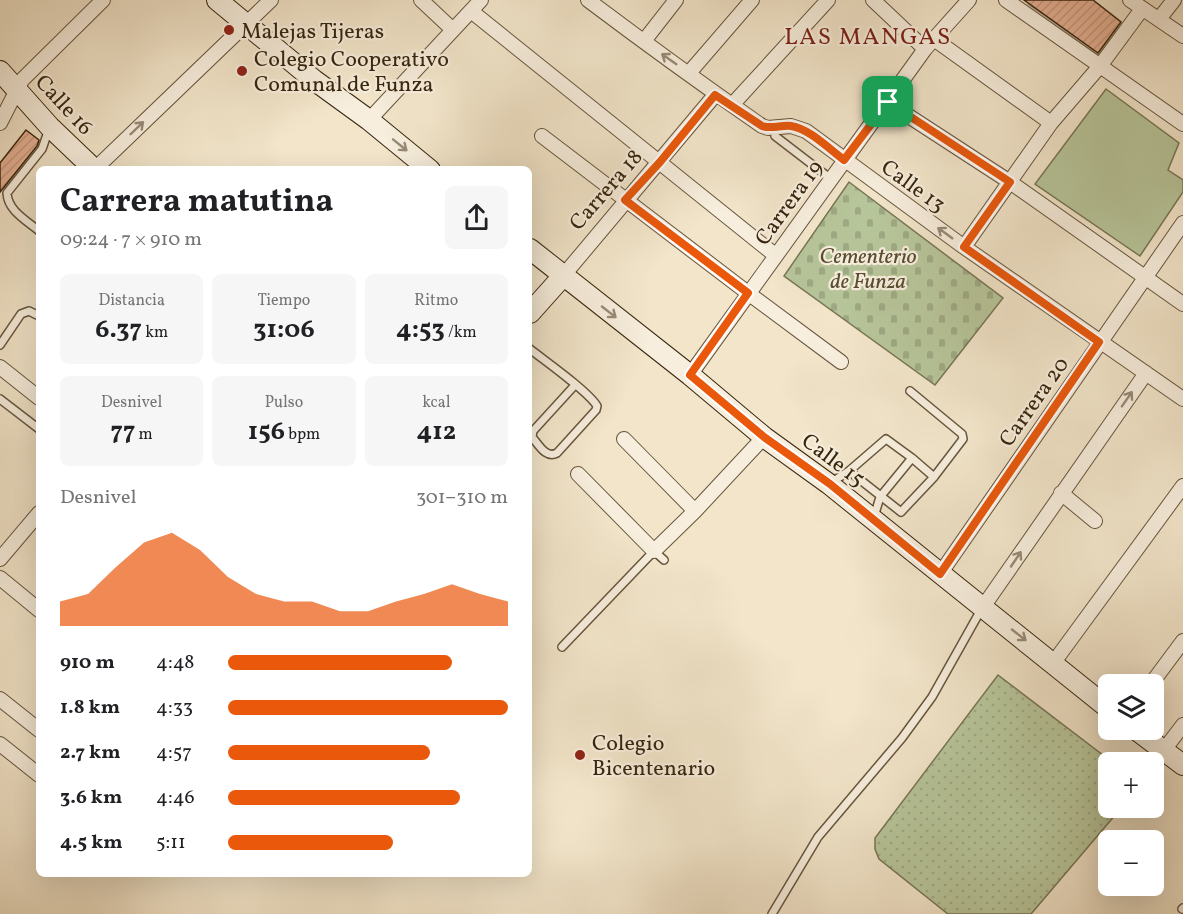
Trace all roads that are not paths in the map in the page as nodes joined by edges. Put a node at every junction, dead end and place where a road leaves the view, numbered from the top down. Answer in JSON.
{"nodes":[{"id":1,"x":103,"y":0,"type":"edge"},
{"id":2,"x":217,"y":0,"type":"edge"},
{"id":3,"x":272,"y":0,"type":"edge"},
{"id":4,"x":422,"y":0,"type":"edge"},
{"id":5,"x":481,"y":0,"type":"edge"},
{"id":6,"x":588,"y":0,"type":"edge"},
{"id":7,"x":676,"y":0,"type":"edge"},
{"id":8,"x":752,"y":0,"type":"edge"},
{"id":9,"x":828,"y":0,"type":"edge"},
{"id":10,"x":873,"y":0,"type":"edge"},
{"id":11,"x":969,"y":0,"type":"edge"},
{"id":12,"x":1006,"y":0,"type":"edge"},
{"id":13,"x":1130,"y":0,"type":"edge"},
{"id":14,"x":1174,"y":0,"type":"edge"},
{"id":15,"x":1142,"y":9,"type":"junction"},
{"id":16,"x":471,"y":11,"type":"junction"},
{"id":17,"x":1160,"y":19,"type":"junction"},
{"id":18,"x":246,"y":23,"type":"junction"},
{"id":19,"x":453,"y":30,"type":"junction"},
{"id":20,"x":1183,"y":36,"type":"edge"},
{"id":21,"x":644,"y":41,"type":"junction"},
{"id":22,"x":929,"y":44,"type":"junction"},
{"id":23,"x":1100,"y":66,"type":"junction"},
{"id":24,"x":0,"y":71,"type":"edge"},
{"id":25,"x":689,"y":73,"type":"junction"},
{"id":26,"x":17,"y":89,"type":"junction"},
{"id":27,"x":715,"y":95,"type":"junction"},
{"id":28,"x":888,"y":102,"type":"junction"},
{"id":29,"x":732,"y":105,"type":"junction"},
{"id":30,"x":369,"y":120,"type":"junction"},
{"id":31,"x":0,"y":123,"type":"edge"},
{"id":32,"x":1051,"y":123,"type":"junction"},
{"id":33,"x":1183,"y":124,"type":"edge"},
{"id":34,"x":50,"y":127,"type":"junction"},
{"id":35,"x":542,"y":136,"type":"dead end"},
{"id":36,"x":776,"y":136,"type":"dead end"},
{"id":37,"x":844,"y":160,"type":"junction"},
{"id":38,"x":660,"y":162,"type":"junction"},
{"id":39,"x":92,"y":166,"type":"edge"},
{"id":40,"x":98,"y":166,"type":"edge"},
{"id":41,"x":425,"y":166,"type":"edge"},
{"id":42,"x":831,"y":179,"type":"junction"},
{"id":43,"x":1010,"y":182,"type":"junction"},
{"id":44,"x":625,"y":200,"type":"junction"},
{"id":45,"x":1183,"y":223,"type":"edge"},
{"id":46,"x":36,"y":228,"type":"edge"},
{"id":47,"x":964,"y":247,"type":"junction"},
{"id":48,"x":532,"y":251,"type":"edge"},
{"id":49,"x":775,"y":255,"type":"junction"},
{"id":50,"x":562,"y":276,"type":"junction"},
{"id":51,"x":1145,"y":277,"type":"junction"},
{"id":52,"x":748,"y":293,"type":"junction"},
{"id":53,"x":1183,"y":304,"type":"edge"},
{"id":54,"x":532,"y":311,"type":"edge"},
{"id":55,"x":36,"y":314,"type":"edge"},
{"id":56,"x":1099,"y":342,"type":"junction"},
{"id":57,"x":0,"y":345,"type":"edge"},
{"id":58,"x":532,"y":351,"type":"edge"},
{"id":59,"x":841,"y":362,"type":"dead end"},
{"id":60,"x":0,"y":367,"type":"edge"},
{"id":61,"x":1146,"y":373,"type":"junction"},
{"id":62,"x":690,"y":375,"type":"junction"},
{"id":63,"x":575,"y":385,"type":"junction"},
{"id":64,"x":910,"y":391,"type":"dead end"},
{"id":65,"x":36,"y":396,"type":"edge"},
{"id":66,"x":0,"y":399,"type":"edge"},
{"id":67,"x":1183,"y":399,"type":"edge"},
{"id":68,"x":36,"y":427,"type":"edge"},
{"id":69,"x":764,"y":437,"type":"junction"},
{"id":70,"x":624,"y":439,"type":"dead end"},
{"id":71,"x":912,"y":458,"type":"junction"},
{"id":72,"x":849,"y":471,"type":"junction"},
{"id":73,"x":578,"y":474,"type":"dead end"},
{"id":74,"x":934,"y":477,"type":"junction"},
{"id":75,"x":830,"y":484,"type":"junction"},
{"id":76,"x":1182,"y":491,"type":"edge"},
{"id":77,"x":1060,"y":493,"type":"junction"},
{"id":78,"x":880,"y":497,"type":"junction"},
{"id":79,"x":695,"y":511,"type":"junction"},
{"id":80,"x":36,"y":517,"type":"edge"},
{"id":81,"x":873,"y":519,"type":"junction"},
{"id":82,"x":1095,"y":521,"type":"dead end"},
{"id":83,"x":659,"y":556,"type":"junction"},
{"id":84,"x":0,"y":559,"type":"edge"},
{"id":85,"x":940,"y":574,"type":"junction"},
{"id":86,"x":0,"y":578,"type":"edge"},
{"id":87,"x":983,"y":607,"type":"junction"},
{"id":88,"x":36,"y":608,"type":"edge"},
{"id":89,"x":1183,"y":641,"type":"edge"},
{"id":90,"x":562,"y":646,"type":"dead end"},
{"id":91,"x":1054,"y":662,"type":"junction"},
{"id":92,"x":1158,"y":674,"type":"edge"},
{"id":93,"x":0,"y":699,"type":"edge"},
{"id":94,"x":1098,"y":699,"type":"edge"},
{"id":95,"x":1183,"y":725,"type":"edge"},
{"id":96,"x":36,"y":728,"type":"edge"},
{"id":97,"x":1150,"y":740,"type":"edge"},
{"id":98,"x":0,"y":744,"type":"edge"},
{"id":99,"x":1164,"y":750,"type":"junction"},
{"id":100,"x":1183,"y":765,"type":"edge"},
{"id":101,"x":36,"y":772,"type":"edge"},
{"id":102,"x":772,"y":914,"type":"edge"}],
"edges":[{"from":1,"to":26,"type":"street"},
{"from":2,"to":18,"type":"street"},
{"from":3,"to":18,"type":"street"},
{"from":4,"to":19,"type":"street"},
{"from":5,"to":16,"type":"street"},
{"from":6,"to":21,"type":"street","name":"Calle 13"},
{"from":7,"to":21,"type":"street"},
{"from":8,"to":25,"type":"street"},
{"from":9,"to":29,"type":"street"},
{"from":10,"to":22,"type":"street"},
{"from":11,"to":22,"type":"street","name":"Carrera 19"},
{"from":12,"to":23,"type":"street"},
{"from":13,"to":15,"type":"street"},
{"from":14,"to":17,"type":"street"},
{"from":15,"to":17,"type":"street"},
{"from":15,"to":23,"type":"street"},
{"from":16,"to":19,"type":"street"},
{"from":16,"to":38,"type":"street"},
{"from":17,"to":20,"type":"street"},
{"from":18,"to":30,"type":"street"},
{"from":40,"to":18,"type":"street","one_way":true},
{"from":19,"to":30,"type":"street"},
{"from":25,"to":21,"type":"street","name":"Calle 13","one_way":true},
{"from":22,"to":28,"type":"street","name":"Carrera 19"},
{"from":22,"to":32,"type":"street"},
{"from":23,"to":32,"type":"street"},
{"from":23,"to":33,"type":"street"},
{"from":24,"to":26,"type":"street","name":"Calle 16"},
{"from":25,"to":27,"type":"street","name":"Calle 13"},
{"from":26,"to":31,"type":"street"},
{"from":26,"to":34,"type":"street","name":"Calle 16"},
{"from":27,"to":29,"type":"street","name":"Calle 13"},
{"from":27,"to":38,"type":"street","name":"Carrera 18"},
{"from":28,"to":37,"type":"street","name":"Carrera 19"},
{"from":28,"to":43,"type":"street"},
{"from":29,"to":37,"type":"street","name":"Calle 13"},
{"from":30,"to":41,"type":"street","one_way":true},
{"from":32,"to":43,"type":"street"},
{"from":34,"to":39,"type":"street","name":"Calle 16"},
{"from":34,"to":46,"type":"lane"},
{"from":35,"to":44,"type":"street"},
{"from":36,"to":42,"type":"lane"},
{"from":37,"to":42,"type":"street","name":"Carrera 19"},
{"from":47,"to":37,"type":"street","name":"Calle 13","one_way":true},
{"from":38,"to":44,"type":"street","name":"Carrera 18"},
{"from":38,"to":49,"type":"street"},
{"from":42,"to":49,"type":"street","name":"Carrera 19"},
{"from":43,"to":47,"type":"street"},
{"from":43,"to":51,"type":"street"},
{"from":44,"to":50,"type":"street","name":"Carrera 18"},
{"from":44,"to":52,"type":"street"},
{"from":45,"to":51,"type":"street","name":"Carrera 20"},
{"from":47,"to":56,"type":"street","name":"Calle 13"},
{"from":48,"to":50,"type":"street","name":"Calle 15"},
{"from":49,"to":52,"type":"street","name":"Carrera 19"},
{"from":50,"to":54,"type":"street","name":"Carrera 18"},
{"from":50,"to":62,"type":"street","name":"Calle 15","one_way":true},
{"from":51,"to":53,"type":"street"},
{"from":51,"to":56,"type":"street","name":"Carrera 20"},
{"from":52,"to":59,"type":"street"},
{"from":52,"to":62,"type":"street","name":"Carrera 19"},
{"from":55,"to":57,"type":"lane"},
{"from":56,"to":61,"type":"street","name":"Calle 13"},
{"from":56,"to":85,"type":"street","name":"Carrera 20"},
{"from":58,"to":63,"type":"lane"},
{"from":60,"to":65,"type":"street"},
{"from":61,"to":67,"type":"street","name":"Calle 13"},
{"from":77,"to":61,"type":"street","one_way":true},
{"from":62,"to":69,"type":"street","name":"Calle 15"},
{"from":63,"to":63,"type":"lane"},
{"from":64,"to":74,"type":"lane"},
{"from":66,"to":68,"type":"lane"},
{"from":69,"to":75,"type":"street","name":"Calle 15"},
{"from":69,"to":79,"type":"street"},
{"from":70,"to":79,"type":"street"},
{"from":71,"to":72,"type":"lane"},
{"from":71,"to":74,"type":"lane"},
{"from":71,"to":78,"type":"lane"},
{"from":72,"to":75,"type":"lane"},
{"from":72,"to":78,"type":"lane"},
{"from":73,"to":83,"type":"street"},
{"from":74,"to":78,"type":"lane"},
{"from":75,"to":81,"type":"street","name":"Calle 15"},
{"from":76,"to":91,"type":"street"},
{"from":77,"to":82,"type":"street"},
{"from":87,"to":77,"type":"street","one_way":true},
{"from":78,"to":81,"type":"lane"},
{"from":79,"to":83,"type":"street"},
{"from":80,"to":84,"type":"street"},
{"from":81,"to":85,"type":"street","name":"Calle 15"},
{"from":83,"to":90,"type":"lane"},
{"from":85,"to":87,"type":"street","name":"Calle 15"},
{"from":86,"to":88,"type":"street"},
{"from":87,"to":91,"type":"street","name":"Calle 15","one_way":true},
{"from":87,"to":102,"type":"lane"},
{"from":89,"to":92,"type":"street"},
{"from":91,"to":94,"type":"street","name":"Calle 15"},
{"from":93,"to":96,"type":"street"},
{"from":95,"to":99,"type":"street"},
{"from":97,"to":99,"type":"street"},
{"from":98,"to":101,"type":"street"},
{"from":99,"to":100,"type":"street"}]}
